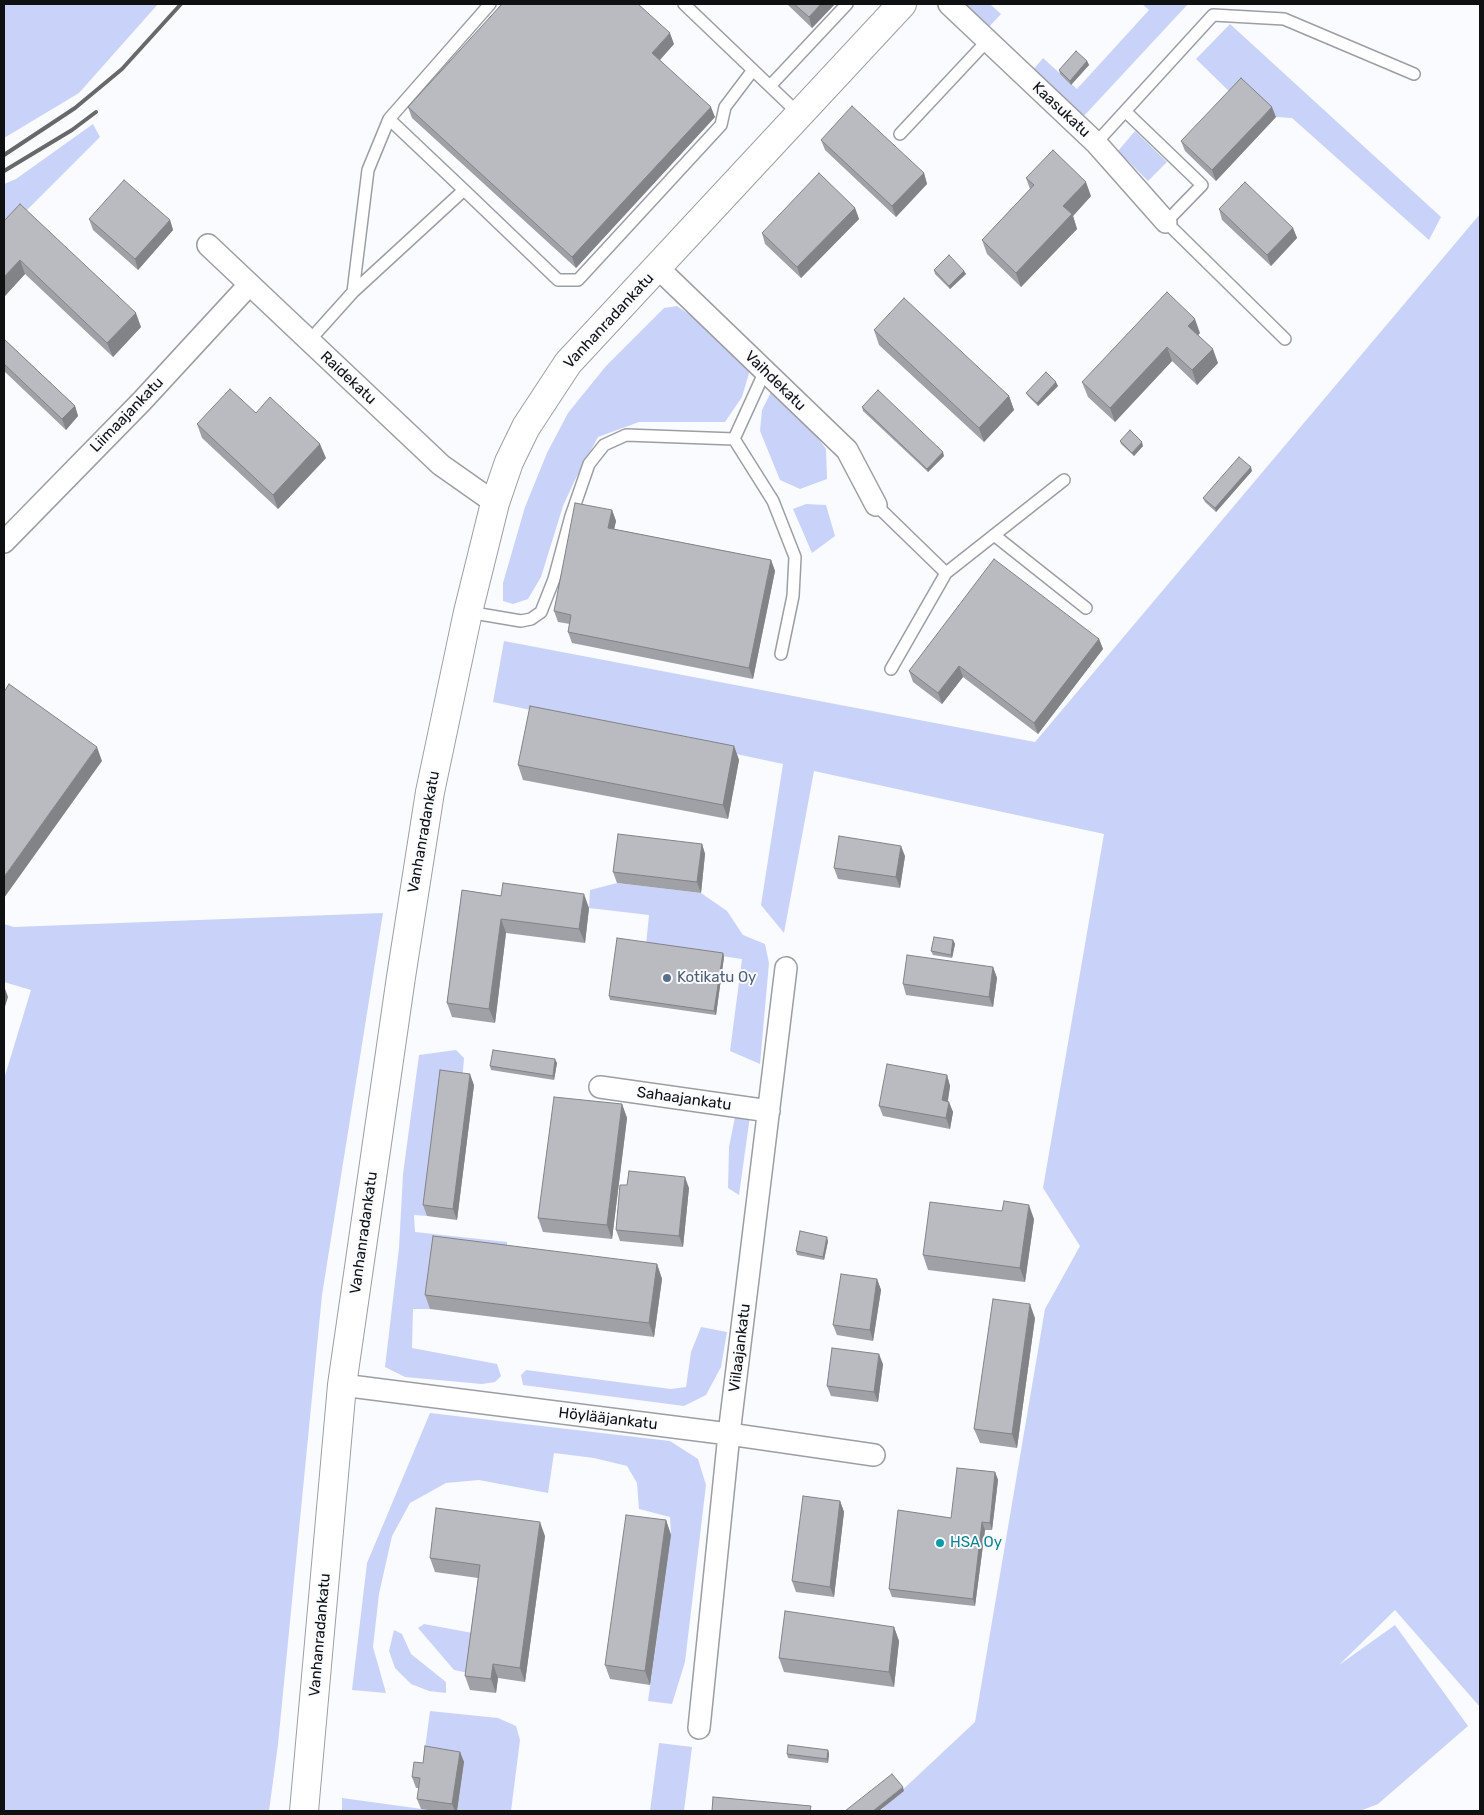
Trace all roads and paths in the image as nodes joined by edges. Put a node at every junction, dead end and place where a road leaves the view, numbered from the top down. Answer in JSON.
{"nodes":[{"id":1,"x":490,"y":4,"type":"edge"},
{"id":2,"x":684,"y":4,"type":"edge"},
{"id":3,"x":847,"y":4,"type":"edge"},
{"id":4,"x":902,"y":4,"type":"edge"},
{"id":5,"x":950,"y":4,"type":"edge"},
{"id":6,"x":988,"y":40,"type":"junction"},
{"id":7,"x":753,"y":70,"type":"junction"},
{"id":8,"x":1414,"y":74,"type":"dead end"},
{"id":9,"x":770,"y":86,"type":"junction"},
{"id":10,"x":1126,"y":112,"type":"junction"},
{"id":11,"x":799,"y":114,"type":"junction"},
{"id":12,"x":389,"y":119,"type":"junction"},
{"id":13,"x":900,"y":134,"type":"dead end"},
{"id":14,"x":1096,"y":143,"type":"junction"},
{"id":15,"x":464,"y":190,"type":"junction"},
{"id":16,"x":1166,"y":222,"type":"junction"},
{"id":17,"x":208,"y":245,"type":"dead end"},
{"id":18,"x":658,"y":268,"type":"junction"},
{"id":19,"x":249,"y":285,"type":"junction"},
{"id":20,"x":353,"y":292,"type":"junction"},
{"id":21,"x":1285,"y":339,"type":"dead end"},
{"id":22,"x":309,"y":342,"type":"junction"},
{"id":23,"x":765,"y":371,"type":"junction"},
{"id":24,"x":734,"y":439,"type":"junction"},
{"id":25,"x":1064,"y":480,"type":"dead end"},
{"id":26,"x":495,"y":503,"type":"junction"},
{"id":27,"x":876,"y":505,"type":"joint"},
{"id":28,"x":994,"y":535,"type":"junction"},
{"id":29,"x":4,"y":542,"type":"edge"},
{"id":30,"x":946,"y":573,"type":"junction"},
{"id":31,"x":1086,"y":608,"type":"dead end"},
{"id":32,"x":468,"y":612,"type":"junction"},
{"id":33,"x":782,"y":654,"type":"dead end"},
{"id":34,"x":891,"y":669,"type":"dead end"},
{"id":35,"x":786,"y":968,"type":"dead end"},
{"id":36,"x":600,"y":1088,"type":"dead end"},
{"id":37,"x":769,"y":1111,"type":"junction"},
{"id":38,"x":342,"y":1385,"type":"junction"},
{"id":39,"x":729,"y":1434,"type":"junction"},
{"id":40,"x":874,"y":1456,"type":"dead end"},
{"id":41,"x":699,"y":1728,"type":"dead end"},
{"id":42,"x":304,"y":1811,"type":"edge"}],
"edges":[{"from":1,"to":12,"type":"lane"},
{"from":2,"to":7,"type":"lane"},
{"from":3,"to":9,"type":"lane"},
{"from":4,"to":11,"type":"street","name":"Vanhanradankatu"},
{"from":5,"to":6,"type":"street","name":"Kaasukatu"},
{"from":6,"to":13,"type":"lane"},
{"from":6,"to":14,"type":"street","name":"Kaasukatu"},
{"from":7,"to":9,"type":"lane"},
{"from":7,"to":15,"type":"lane"},
{"from":8,"to":10,"type":"lane"},
{"from":9,"to":11,"type":"lane"},
{"from":10,"to":14,"type":"lane"},
{"from":10,"to":16,"type":"lane"},
{"from":11,"to":18,"type":"street","name":"Vanhanradankatu"},
{"from":12,"to":15,"type":"lane"},
{"from":12,"to":20,"type":"lane"},
{"from":14,"to":16,"type":"street","name":"Kaasukatu"},
{"from":15,"to":20,"type":"lane"},
{"from":16,"to":21,"type":"lane"},
{"from":17,"to":19,"type":"street","name":"Raidekatu"},
{"from":18,"to":23,"type":"street","name":"Vaihdekatu"},
{"from":18,"to":26,"type":"street","name":"Vanhanradankatu"},
{"from":19,"to":22,"type":"street","name":"Raidekatu"},
{"from":19,"to":29,"type":"street","name":"Liimaajankatu"},
{"from":20,"to":22,"type":"lane"},
{"from":22,"to":26,"type":"street","name":"Raidekatu"},
{"from":23,"to":24,"type":"lane"},
{"from":23,"to":27,"type":"street","name":"Vaihdekatu"},
{"from":24,"to":32,"type":"lane"},
{"from":24,"to":33,"type":"lane"},
{"from":25,"to":28,"type":"lane"},
{"from":26,"to":32,"type":"street","name":"Vanhanradankatu"},
{"from":27,"to":30,"type":"lane"},
{"from":28,"to":30,"type":"lane"},
{"from":28,"to":31,"type":"lane"},
{"from":30,"to":34,"type":"lane"},
{"from":32,"to":38,"type":"street","name":"Vanhanradankatu"},
{"from":35,"to":37,"type":"street","name":"Viilaajankatu"},
{"from":36,"to":37,"type":"street","name":"Sahaajankatu"},
{"from":37,"to":39,"type":"street","name":"Viilaajankatu"},
{"from":38,"to":39,"type":"street","name":"Höylääjankatu"},
{"from":38,"to":42,"type":"street","name":"Vanhanradankatu"},
{"from":39,"to":40,"type":"street","name":"Höylääjankatu"},
{"from":39,"to":41,"type":"street","name":"Viilaajankatu"}]}
